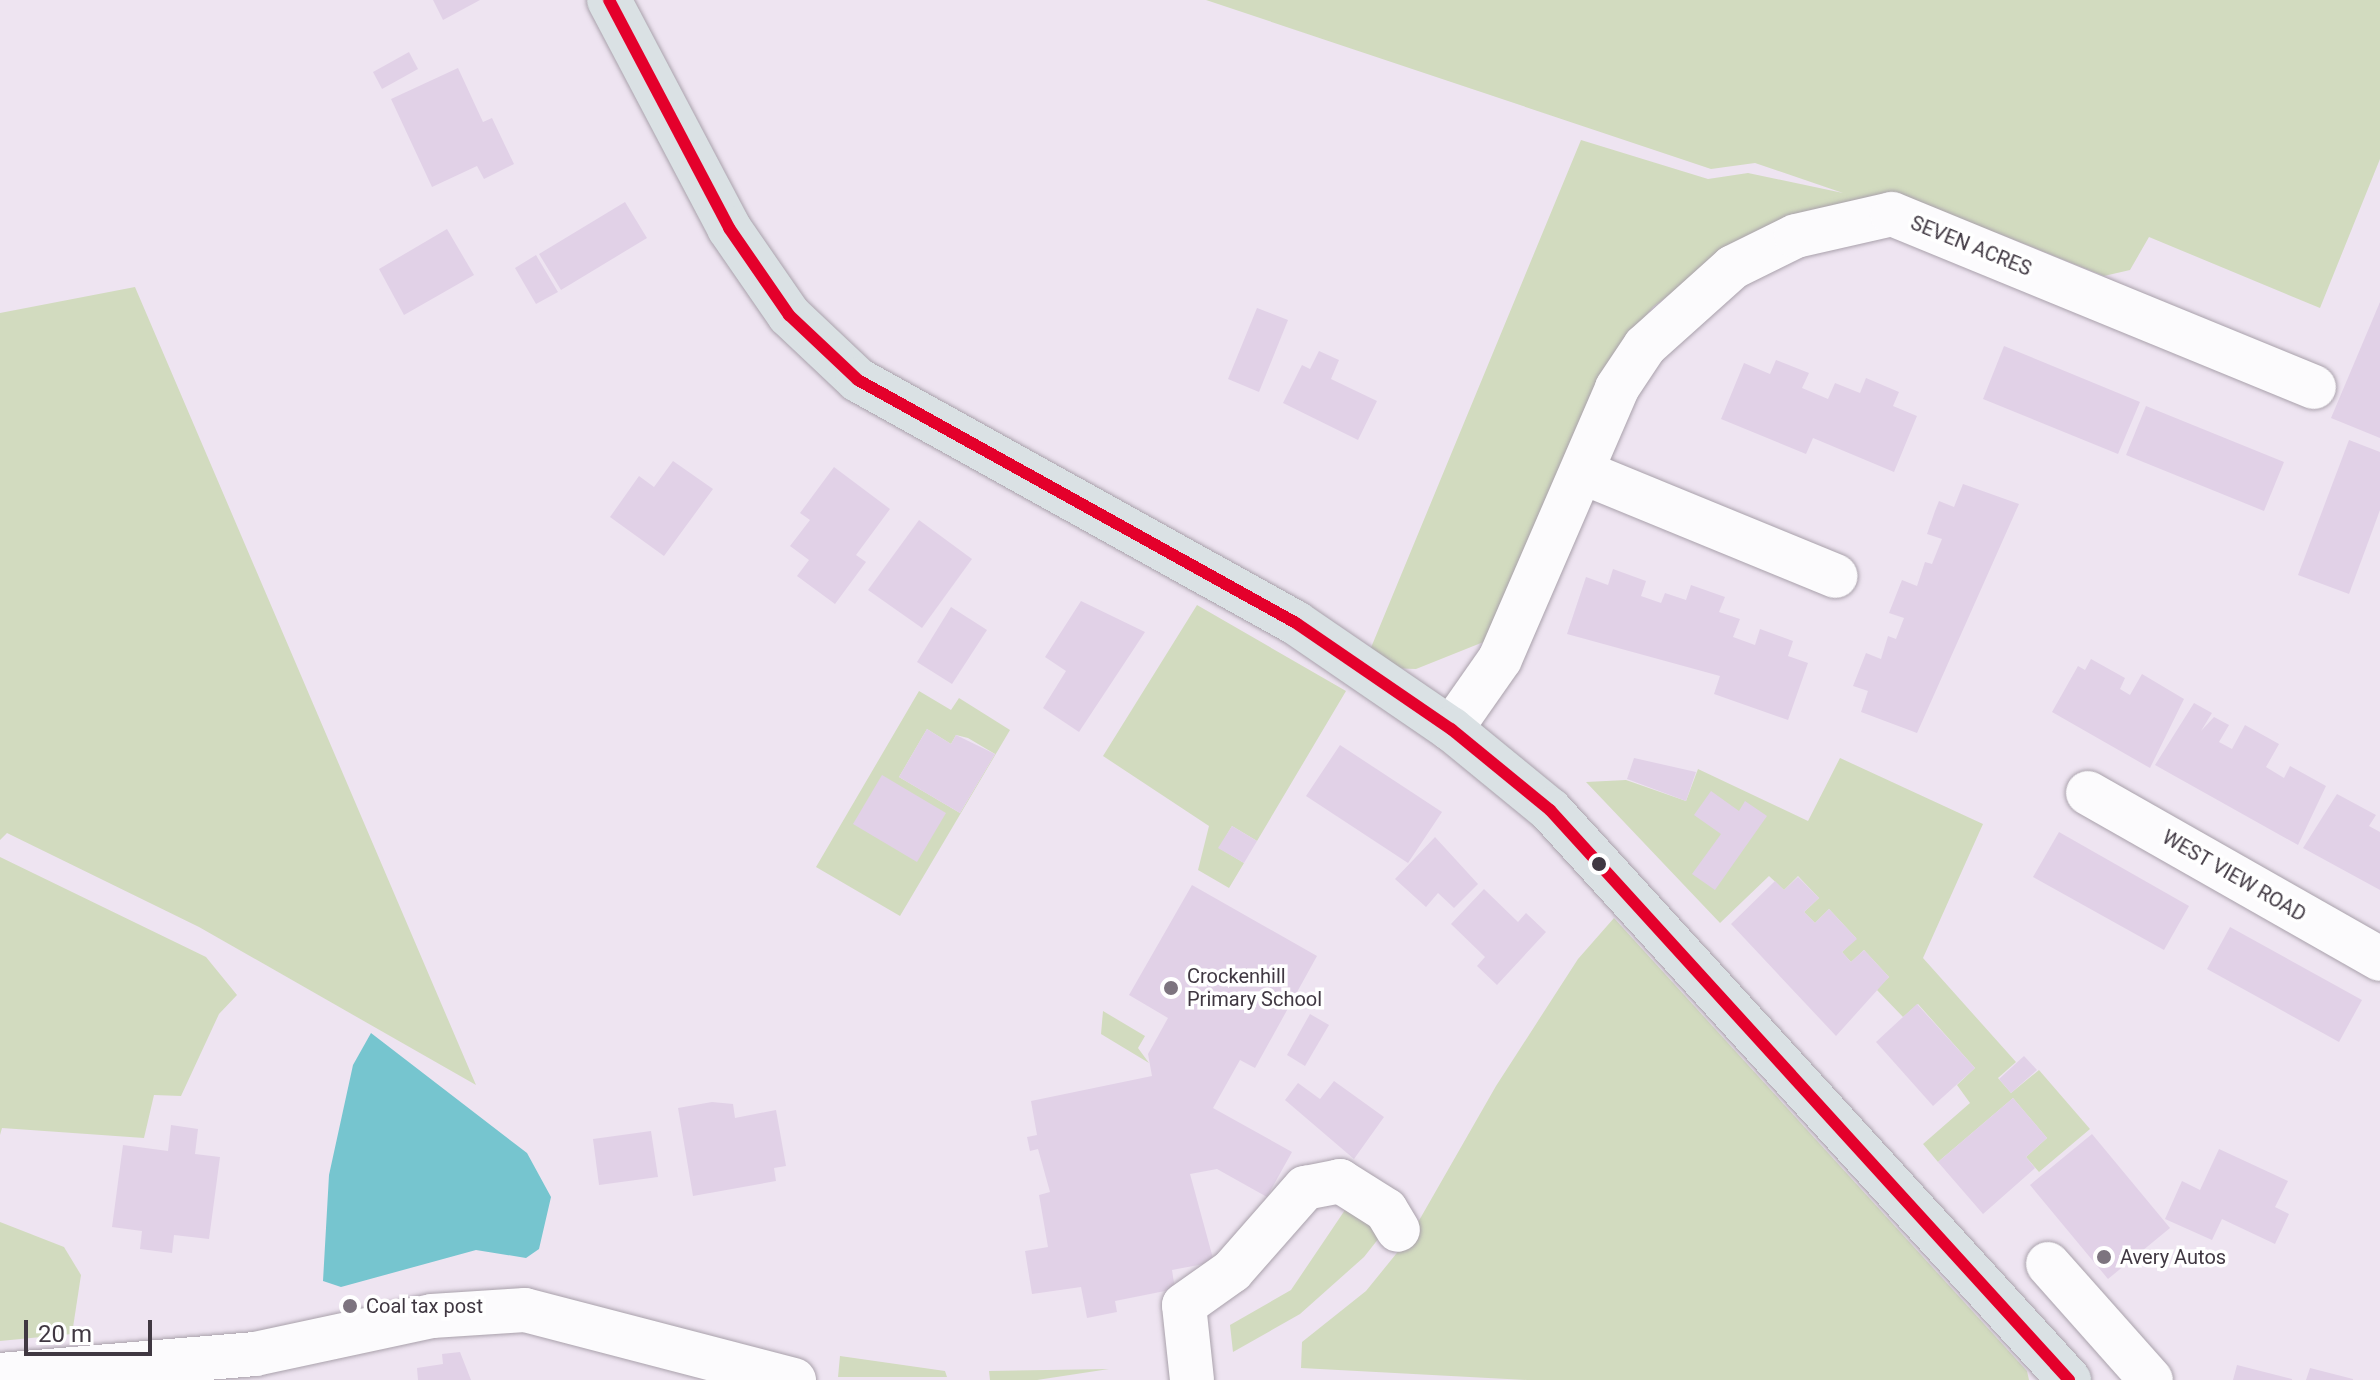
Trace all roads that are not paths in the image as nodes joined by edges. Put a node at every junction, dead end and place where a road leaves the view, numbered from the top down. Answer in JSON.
{"nodes":[{"id":1,"x":609,"y":0,"type":"edge"},
{"id":2,"x":2314,"y":387,"type":"dead end"},
{"id":3,"x":1582,"y":472,"type":"junction"},
{"id":4,"x":1836,"y":576,"type":"dead end"},
{"id":5,"x":1451,"y":729,"type":"junction"},
{"id":6,"x":2088,"y":793,"type":"dead end"},
{"id":7,"x":2380,"y":959,"type":"edge"},
{"id":8,"x":1398,"y":1230,"type":"dead end"},
{"id":9,"x":2048,"y":1264,"type":"dead end"},
{"id":10,"x":0,"y":1375,"type":"edge"},
{"id":11,"x":794,"y":1380,"type":"edge"},
{"id":12,"x":1192,"y":1380,"type":"edge"},
{"id":13,"x":2069,"y":1380,"type":"edge"},
{"id":14,"x":2151,"y":1380,"type":"edge"}],
"edges":[{"from":1,"to":5,"type":"main road"},
{"from":2,"to":3,"type":"street","name":"SEVEN ACRES"},
{"from":3,"to":4,"type":"street"},
{"from":3,"to":5,"type":"street","name":"SEVEN ACRES"},
{"from":5,"to":13,"type":"main road"},
{"from":6,"to":7,"type":"street","name":"WEST VIEW ROAD"},
{"from":8,"to":12,"type":"street"},
{"from":9,"to":14,"type":"street"},
{"from":10,"to":11,"type":"street"}]}
